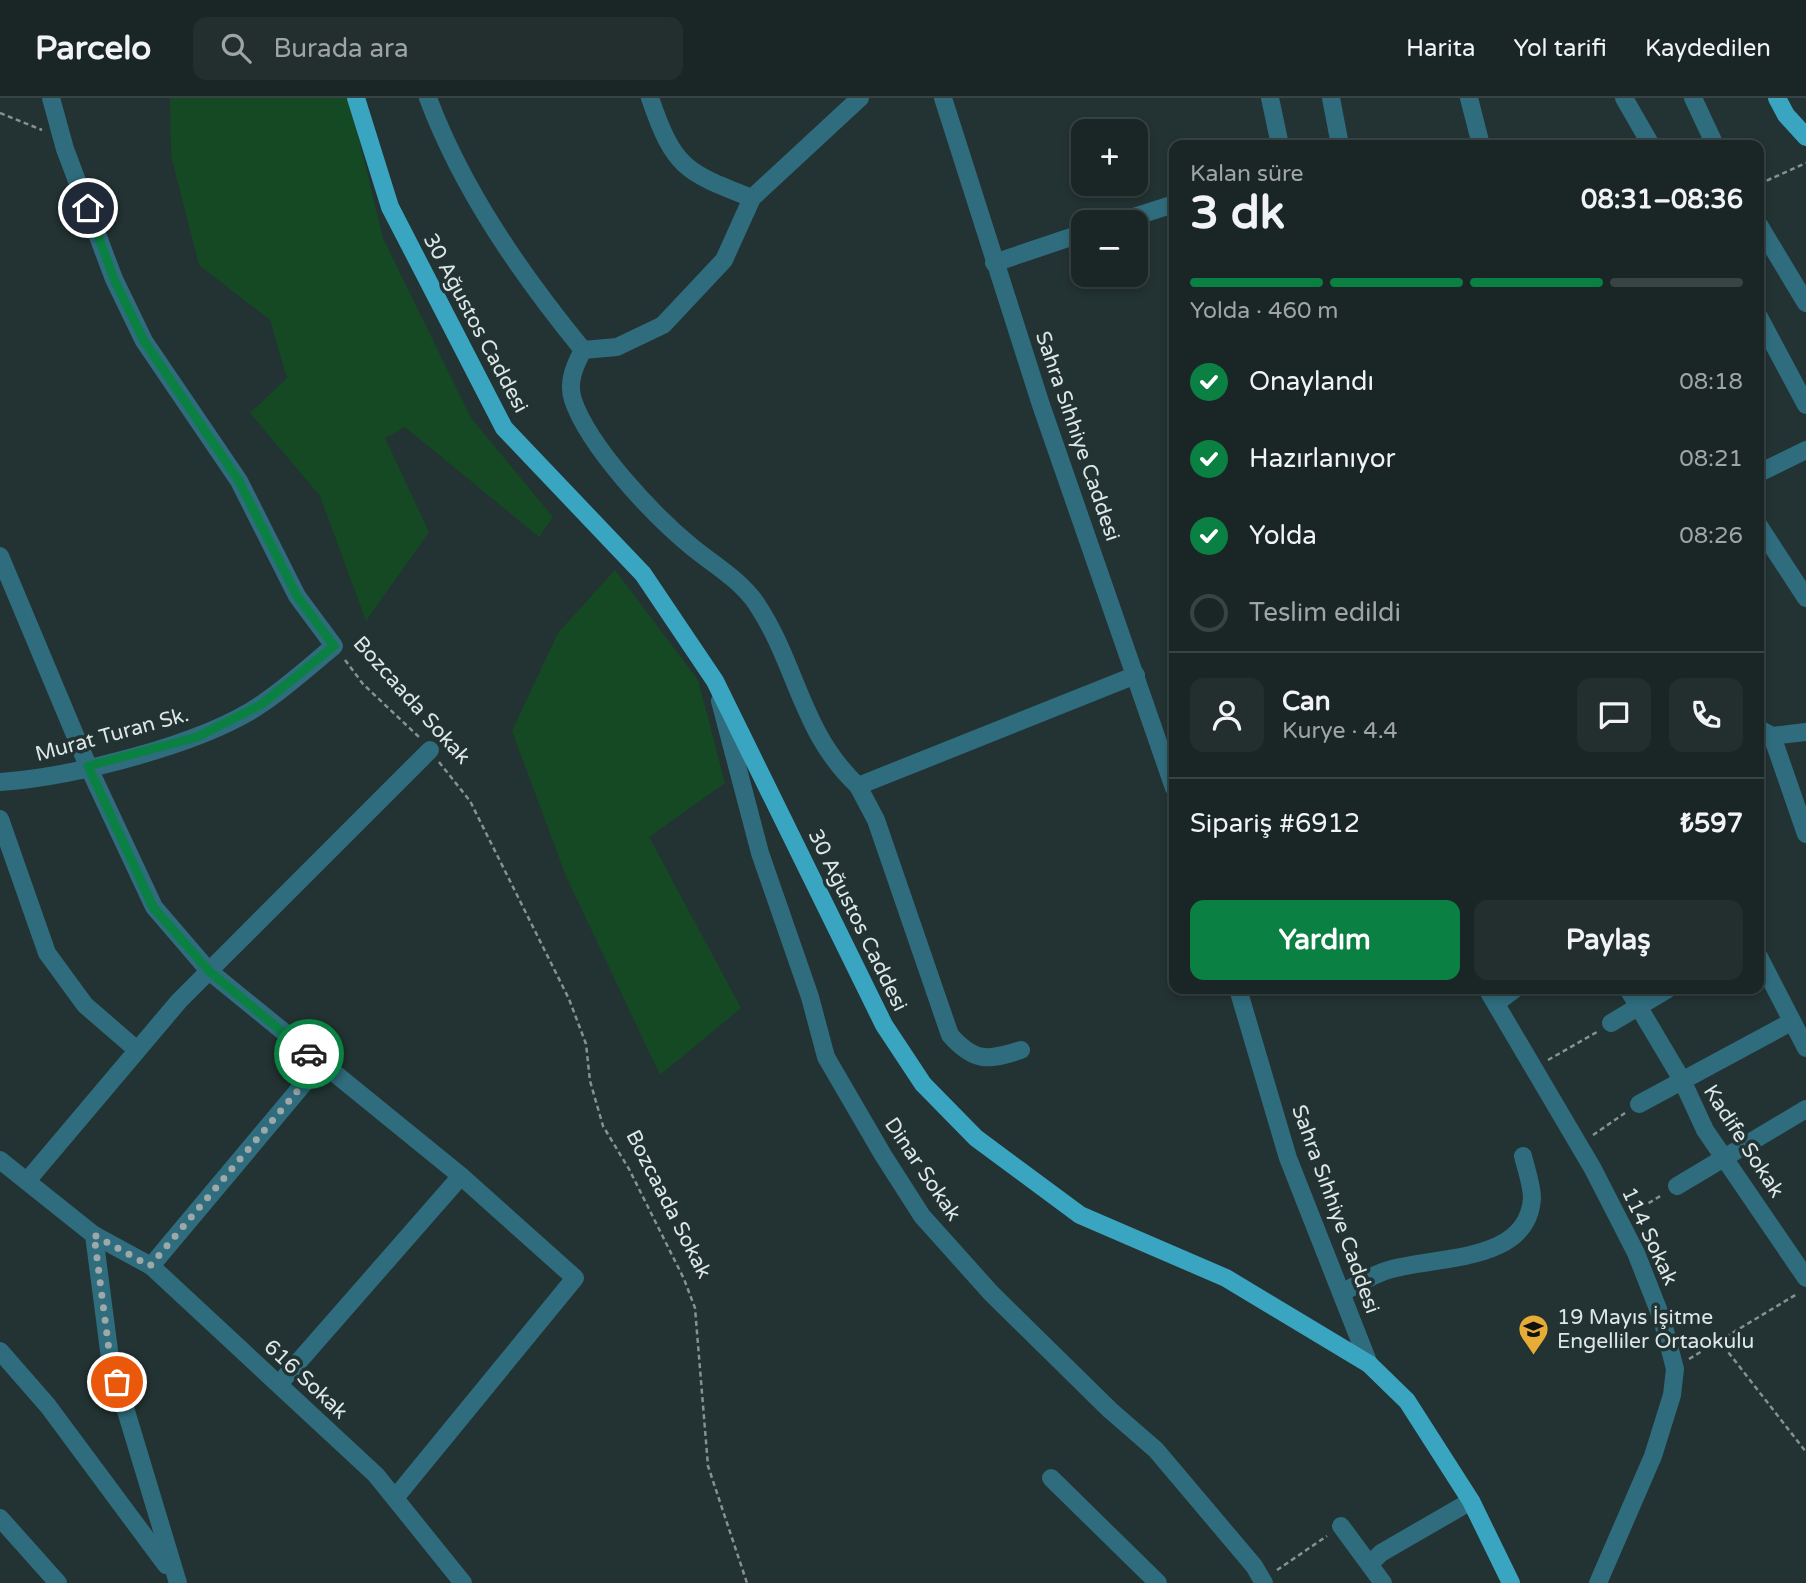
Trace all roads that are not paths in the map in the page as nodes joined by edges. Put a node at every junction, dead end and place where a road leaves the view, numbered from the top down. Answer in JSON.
{"nodes":[{"id":1,"x":51,"y":98,"type":"edge"},
{"id":2,"x":356,"y":98,"type":"edge"},
{"id":3,"x":428,"y":98,"type":"edge"},
{"id":4,"x":650,"y":98,"type":"edge"},
{"id":5,"x":860,"y":98,"type":"edge"},
{"id":6,"x":943,"y":98,"type":"edge"},
{"id":7,"x":1270,"y":98,"type":"edge"},
{"id":8,"x":1331,"y":98,"type":"edge"},
{"id":9,"x":1469,"y":98,"type":"edge"},
{"id":10,"x":1624,"y":98,"type":"edge"},
{"id":11,"x":1693,"y":98,"type":"edge"},
{"id":12,"x":1777,"y":98,"type":"edge"},
{"id":13,"x":1806,"y":137,"type":"edge"},
{"id":14,"x":1279,"y":140,"type":"edge"},
{"id":15,"x":1339,"y":140,"type":"edge"},
{"id":16,"x":1480,"y":140,"type":"edge"},
{"id":17,"x":1648,"y":140,"type":"edge"},
{"id":18,"x":1714,"y":140,"type":"edge"},
{"id":19,"x":752,"y":198,"type":"junction"},
{"id":20,"x":1169,"y":206,"type":"edge"},
{"id":21,"x":1148,"y":212,"type":"edge"},
{"id":22,"x":1764,"y":233,"type":"edge"},
{"id":23,"x":1071,"y":237,"type":"edge"},
{"id":24,"x":994,"y":263,"type":"junction"},
{"id":25,"x":1806,"y":303,"type":"edge"},
{"id":26,"x":1764,"y":326,"type":"edge"},
{"id":27,"x":583,"y":350,"type":"junction"},
{"id":28,"x":1806,"y":405,"type":"edge"},
{"id":29,"x":1806,"y":450,"type":"edge"},
{"id":30,"x":1764,"y":471,"type":"edge"},
{"id":31,"x":1764,"y":534,"type":"edge"},
{"id":32,"x":0,"y":556,"type":"edge"},
{"id":33,"x":1806,"y":598,"type":"edge"},
{"id":34,"x":334,"y":646,"type":"joint"},
{"id":35,"x":1136,"y":675,"type":"junction"},
{"id":36,"x":715,"y":681,"type":"junction"},
{"id":37,"x":1806,"y":732,"type":"edge"},
{"id":38,"x":1765,"y":733,"type":"edge"},
{"id":39,"x":430,"y":750,"type":"road end"},
{"id":40,"x":88,"y":766,"type":"junction"},
{"id":41,"x":1169,"y":773,"type":"edge"},
{"id":42,"x":0,"y":782,"type":"edge"},
{"id":43,"x":858,"y":786,"type":"junction"},
{"id":44,"x":0,"y":820,"type":"edge"},
{"id":45,"x":1806,"y":834,"type":"edge"},
{"id":46,"x":1764,"y":967,"type":"edge"},
{"id":47,"x":209,"y":971,"type":"junction"},
{"id":48,"x":1239,"y":994,"type":"edge"},
{"id":49,"x":1632,"y":994,"type":"edge"},
{"id":50,"x":1660,"y":994,"type":"edge"},
{"id":51,"x":1491,"y":996,"type":"edge"},
{"id":52,"x":1638,"y":1007,"type":"junction"},
{"id":53,"x":1791,"y":1022,"type":"junction"},
{"id":54,"x":1611,"y":1023,"type":"road end"},
{"id":55,"x":1805,"y":1042,"type":"edge"},
{"id":56,"x":137,"y":1050,"type":"junction"},
{"id":57,"x":1021,"y":1050,"type":"dead end"},
{"id":58,"x":321,"y":1063,"type":"junction"},
{"id":59,"x":1682,"y":1080,"type":"junction"},
{"id":60,"x":1639,"y":1104,"type":"road end"},
{"id":61,"x":1806,"y":1109,"type":"edge"},
{"id":62,"x":1524,"y":1156,"type":"dead end"},
{"id":63,"x":1724,"y":1157,"type":"junction"},
{"id":64,"x":0,"y":1160,"type":"edge"},
{"id":65,"x":461,"y":1176,"type":"junction"},
{"id":66,"x":27,"y":1181,"type":"junction"},
{"id":67,"x":1677,"y":1186,"type":"road end"},
{"id":68,"x":94,"y":1235,"type":"junction"},
{"id":69,"x":150,"y":1266,"type":"junction"},
{"id":70,"x":1806,"y":1278,"type":"edge"},
{"id":71,"x":1342,"y":1293,"type":"junction"},
{"id":72,"x":0,"y":1352,"type":"edge"},
{"id":73,"x":1369,"y":1364,"type":"junction"},
{"id":74,"x":279,"y":1384,"type":"junction"},
{"id":75,"x":1051,"y":1478,"type":"dead end"},
{"id":76,"x":395,"y":1498,"type":"junction"},
{"id":77,"x":1471,"y":1501,"type":"junction"},
{"id":78,"x":0,"y":1518,"type":"edge"},
{"id":79,"x":1341,"y":1526,"type":"road end"},
{"id":80,"x":1370,"y":1564,"type":"junction"},
{"id":81,"x":177,"y":1580,"type":"edge"},
{"id":82,"x":1263,"y":1581,"type":"edge"},
{"id":83,"x":58,"y":1583,"type":"edge"},
{"id":84,"x":463,"y":1583,"type":"edge"},
{"id":85,"x":1158,"y":1583,"type":"edge"},
{"id":86,"x":1383,"y":1583,"type":"edge"},
{"id":87,"x":1511,"y":1583,"type":"edge"},
{"id":88,"x":1598,"y":1583,"type":"edge"}],
"edges":[{"from":1,"to":34,"type":"street","name":"Bozcaada Sokak"},
{"from":2,"to":36,"type":"main road","name":"30 Ağustos Caddesi"},
{"from":3,"to":27,"type":"street"},
{"from":4,"to":19,"type":"street"},
{"from":5,"to":19,"type":"street"},
{"from":6,"to":24,"type":"street","name":"Sahra Sıhhiye Caddesi"},
{"from":7,"to":14,"type":"street"},
{"from":8,"to":15,"type":"street"},
{"from":9,"to":16,"type":"street"},
{"from":10,"to":17,"type":"street"},
{"from":11,"to":18,"type":"street"},
{"from":12,"to":13,"type":"main road"},
{"from":19,"to":27,"type":"street"},
{"from":20,"to":21,"type":"street"},
{"from":22,"to":25,"type":"street"},
{"from":23,"to":24,"type":"street"},
{"from":24,"to":35,"type":"street","name":"Sahra Sıhhiye Caddesi"},
{"from":26,"to":28,"type":"street"},
{"from":27,"to":43,"type":"street"},
{"from":29,"to":30,"type":"street"},
{"from":31,"to":33,"type":"street"},
{"from":32,"to":40,"type":"street"},
{"from":34,"to":40,"type":"street","name":"Murat Turan Sk."},
{"from":35,"to":41,"type":"street","name":"Sahra Sıhhiye Caddesi"},
{"from":35,"to":43,"type":"street"},
{"from":36,"to":73,"type":"main road","name":"30 Ağustos Caddesi"},
{"from":36,"to":82,"type":"street","name":"Dinar Sokak"},
{"from":37,"to":38,"type":"street"},
{"from":38,"to":45,"type":"street"},
{"from":39,"to":47,"type":"street"},
{"from":40,"to":42,"type":"street","name":"Murat Turan Sk."},
{"from":40,"to":47,"type":"street"},
{"from":43,"to":57,"type":"street"},
{"from":44,"to":56,"type":"street"},
{"from":46,"to":53,"type":"street"},
{"from":47,"to":56,"type":"street"},
{"from":47,"to":58,"type":"street"},
{"from":48,"to":71,"type":"street","name":"Sahra Sıhhiye Caddesi"},
{"from":49,"to":52,"type":"street","name":"Kadife Sokak"},
{"from":50,"to":52,"type":"street"},
{"from":51,"to":88,"type":"street","name":"114 Sokak"},
{"from":52,"to":54,"type":"street"},
{"from":52,"to":59,"type":"street","name":"Kadife Sokak"},
{"from":53,"to":55,"type":"street"},
{"from":53,"to":59,"type":"street"},
{"from":56,"to":66,"type":"street"},
{"from":58,"to":65,"type":"street"},
{"from":58,"to":69,"type":"street"},
{"from":59,"to":60,"type":"street"},
{"from":59,"to":63,"type":"street","name":"Kadife Sokak"},
{"from":61,"to":63,"type":"street"},
{"from":62,"to":71,"type":"street"},
{"from":63,"to":67,"type":"street"},
{"from":63,"to":70,"type":"street","name":"Kadife Sokak"},
{"from":64,"to":66,"type":"street","name":"616 Sokak"},
{"from":65,"to":74,"type":"street"},
{"from":65,"to":76,"type":"street"},
{"from":66,"to":68,"type":"street","name":"616 Sokak"},
{"from":68,"to":69,"type":"street","name":"616 Sokak"},
{"from":68,"to":81,"type":"street"},
{"from":69,"to":74,"type":"street","name":"616 Sokak"},
{"from":71,"to":73,"type":"street","name":"Sahra Sıhhiye Caddesi"},
{"from":72,"to":81,"type":"street"},
{"from":73,"to":77,"type":"main road","name":"30 Ağustos Caddesi"},
{"from":74,"to":76,"type":"street","name":"616 Sokak"},
{"from":75,"to":85,"type":"street"},
{"from":76,"to":84,"type":"street","name":"616 Sokak"},
{"from":77,"to":80,"type":"street"},
{"from":77,"to":87,"type":"main road","name":"30 Ağustos Caddesi"},
{"from":78,"to":83,"type":"street"},
{"from":79,"to":80,"type":"street"},
{"from":80,"to":86,"type":"street"}]}
